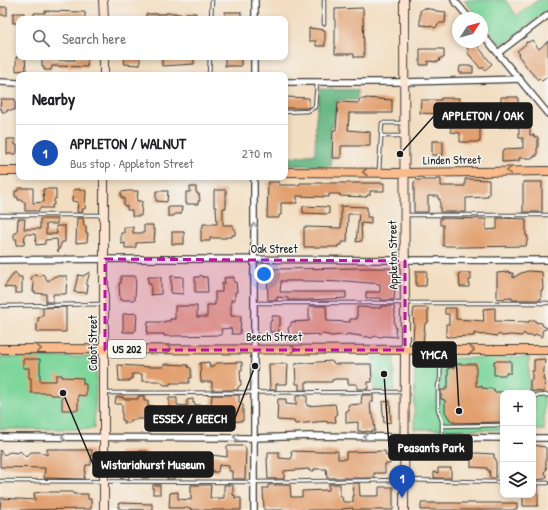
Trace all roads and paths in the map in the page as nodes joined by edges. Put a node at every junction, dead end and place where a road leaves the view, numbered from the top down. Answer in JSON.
{"nodes":[{"id":1,"x":103,"y":0,"type":"edge"},
{"id":2,"x":212,"y":0,"type":"edge"},
{"id":3,"x":255,"y":0,"type":"edge"},
{"id":4,"x":324,"y":0,"type":"edge"},
{"id":5,"x":404,"y":0,"type":"edge"},
{"id":6,"x":454,"y":0,"type":"edge"},
{"id":7,"x":464,"y":12,"type":"edge"},
{"id":8,"x":548,"y":15,"type":"edge"},
{"id":9,"x":104,"y":16,"type":"edge"},
{"id":10,"x":211,"y":16,"type":"edge"},
{"id":11,"x":255,"y":16,"type":"edge"},
{"id":12,"x":324,"y":24,"type":"dead end"},
{"id":13,"x":488,"y":41,"type":"edge"},
{"id":14,"x":498,"y":53,"type":"junction"},
{"id":15,"x":104,"y":60,"type":"edge"},
{"id":16,"x":210,"y":60,"type":"edge"},
{"id":17,"x":254,"y":60,"type":"edge"},
{"id":18,"x":104,"y":72,"type":"edge"},
{"id":19,"x":209,"y":72,"type":"edge"},
{"id":20,"x":254,"y":72,"type":"edge"},
{"id":21,"x":520,"y":78,"type":"junction"},
{"id":22,"x":0,"y":82,"type":"edge"},
{"id":23,"x":288,"y":82,"type":"edge"},
{"id":24,"x":318,"y":82,"type":"junction"},
{"id":25,"x":405,"y":82,"type":"junction"},
{"id":26,"x":16,"y":83,"type":"edge"},
{"id":27,"x":288,"y":112,"type":"edge"},
{"id":28,"x":548,"y":114,"type":"edge"},
{"id":29,"x":404,"y":123,"type":"junction"},
{"id":30,"x":381,"y":136,"type":"junction"},
{"id":31,"x":404,"y":136,"type":"junction"},
{"id":32,"x":0,"y":171,"type":"edge"},
{"id":33,"x":16,"y":171,"type":"edge"},
{"id":34,"x":548,"y":171,"type":"edge"},
{"id":35,"x":288,"y":172,"type":"edge"},
{"id":36,"x":379,"y":173,"type":"junction"},
{"id":37,"x":404,"y":173,"type":"junction"},
{"id":38,"x":104,"y":180,"type":"edge"},
{"id":39,"x":254,"y":180,"type":"edge"},
{"id":40,"x":0,"y":215,"type":"edge"},
{"id":41,"x":104,"y":215,"type":"junction"},
{"id":42,"x":404,"y":215,"type":"junction"},
{"id":43,"x":548,"y":215,"type":"edge"},
{"id":44,"x":104,"y":259,"type":"junction"},
{"id":45,"x":0,"y":260,"type":"edge"},
{"id":46,"x":254,"y":260,"type":"junction"},
{"id":47,"x":405,"y":260,"type":"junction"},
{"id":48,"x":548,"y":260,"type":"edge"},
{"id":49,"x":254,"y":303,"type":"junction"},
{"id":50,"x":405,"y":303,"type":"junction"},
{"id":51,"x":105,"y":304,"type":"junction"},
{"id":52,"x":548,"y":304,"type":"edge"},
{"id":53,"x":2,"y":306,"type":"dead end"},
{"id":54,"x":0,"y":349,"type":"edge"},
{"id":55,"x":254,"y":349,"type":"junction"},
{"id":56,"x":105,"y":350,"type":"junction"},
{"id":57,"x":405,"y":350,"type":"junction"},
{"id":58,"x":441,"y":350,"type":"junction"},
{"id":59,"x":548,"y":350,"type":"edge"},
{"id":60,"x":405,"y":392,"type":"junction"},
{"id":61,"x":104,"y":393,"type":"junction"},
{"id":62,"x":254,"y":393,"type":"junction"},
{"id":63,"x":548,"y":395,"type":"edge"},
{"id":64,"x":536,"y":396,"type":"edge"},
{"id":65,"x":500,"y":425,"type":"edge"},
{"id":66,"x":442,"y":426,"type":"junction"},
{"id":67,"x":0,"y":437,"type":"edge"},
{"id":68,"x":104,"y":437,"type":"junction"},
{"id":69,"x":254,"y":438,"type":"junction"},
{"id":70,"x":405,"y":438,"type":"junction"},
{"id":71,"x":442,"y":438,"type":"junction"},
{"id":72,"x":500,"y":438,"type":"edge"},
{"id":73,"x":536,"y":438,"type":"edge"},
{"id":74,"x":548,"y":438,"type":"edge"},
{"id":75,"x":404,"y":480,"type":"junction"},
{"id":76,"x":0,"y":481,"type":"edge"},
{"id":77,"x":104,"y":481,"type":"junction"},
{"id":78,"x":254,"y":482,"type":"junction"},
{"id":79,"x":500,"y":482,"type":"edge"},
{"id":80,"x":536,"y":483,"type":"edge"},
{"id":81,"x":548,"y":483,"type":"edge"},
{"id":82,"x":104,"y":510,"type":"edge"},
{"id":83,"x":254,"y":510,"type":"edge"},
{"id":84,"x":404,"y":510,"type":"edge"}],
"edges":[{"from":1,"to":9,"type":"street"},
{"from":2,"to":10,"type":"lane"},
{"from":3,"to":11,"type":"street"},
{"from":4,"to":12,"type":"lane"},
{"from":5,"to":25,"type":"street","name":"Appleton Street"},
{"from":6,"to":7,"type":"street"},
{"from":8,"to":14,"type":"street"},
{"from":13,"to":14,"type":"street"},
{"from":14,"to":21,"type":"street"},
{"from":15,"to":18,"type":"street"},
{"from":16,"to":19,"type":"lane"},
{"from":17,"to":20,"type":"street"},
{"from":21,"to":25,"type":"street"},
{"from":21,"to":28,"type":"street"},
{"from":22,"to":26,"type":"street"},
{"from":23,"to":24,"type":"street"},
{"from":24,"to":25,"type":"street"},
{"from":24,"to":27,"type":"lane"},
{"from":25,"to":29,"type":"street","name":"Appleton Street"},
{"from":29,"to":30,"type":"lane"},
{"from":29,"to":31,"type":"street","name":"Appleton Street"},
{"from":30,"to":31,"type":"lane"},
{"from":30,"to":36,"type":"lane"},
{"from":31,"to":37,"type":"street","name":"Appleton Street"},
{"from":32,"to":33,"type":"main road"},
{"from":34,"to":37,"type":"main road","name":"Linden Street","one_way":true},
{"from":36,"to":35,"type":"main road","name":"Linden Street","one_way":true},
{"from":36,"to":37,"type":"main road","name":"Linden Street"},
{"from":37,"to":42,"type":"street","name":"Appleton Street"},
{"from":38,"to":41,"type":"street","name":"Cabot Street"},
{"from":46,"to":39,"type":"street","one_way":true},
{"from":40,"to":41,"type":"lane"},
{"from":41,"to":44,"type":"street","name":"Cabot Street"},
{"from":42,"to":43,"type":"lane"},
{"from":42,"to":47,"type":"street","name":"Appleton Street"},
{"from":44,"to":45,"type":"street","name":"Oak Street"},
{"from":44,"to":46,"type":"street","name":"Oak Street"},
{"from":44,"to":51,"type":"street","name":"Cabot Street"},
{"from":46,"to":47,"type":"street","name":"Oak Street"},
{"from":46,"to":49,"type":"street"},
{"from":47,"to":48,"type":"street","name":"Oak Street"},
{"from":47,"to":50,"type":"street","name":"Appleton Street"},
{"from":49,"to":50,"type":"lane"},
{"from":49,"to":55,"type":"street"},
{"from":50,"to":52,"type":"lane"},
{"from":50,"to":57,"type":"street","name":"Appleton Street"},
{"from":51,"to":53,"type":"lane"},
{"from":51,"to":56,"type":"street","name":"Cabot Street"},
{"from":54,"to":56,"type":"main road","name":"Beech Street","number":"US 202","one_way":true},
{"from":56,"to":55,"type":"main road","name":"Beech Street","number":"US 202","one_way":true},
{"from":55,"to":57,"type":"main road","name":"Beech Street","number":"US 202","one_way":true},
{"from":55,"to":62,"type":"street"},
{"from":56,"to":61,"type":"street","name":"Cabot Street"},
{"from":57,"to":58,"type":"main road","name":"Beech Street","number":"US 202"},
{"from":57,"to":60,"type":"street","name":"Appleton Street"},
{"from":58,"to":59,"type":"main road","name":"Beech Street","number":"US 202","one_way":true},
{"from":58,"to":66,"type":"lane"},
{"from":60,"to":62,"type":"lane"},
{"from":60,"to":70,"type":"street","name":"Appleton Street"},
{"from":61,"to":62,"type":"lane"},
{"from":61,"to":68,"type":"street","name":"Cabot Street"},
{"from":62,"to":69,"type":"street"},
{"from":63,"to":64,"type":"lane"},
{"from":65,"to":66,"type":"lane"},
{"from":66,"to":71,"type":"lane"},
{"from":68,"to":67,"type":"street","one_way":true},
{"from":69,"to":68,"type":"street","one_way":true},
{"from":68,"to":77,"type":"street","name":"Cabot Street"},
{"from":70,"to":69,"type":"street","one_way":true},
{"from":69,"to":78,"type":"street"},
{"from":70,"to":71,"type":"street"},
{"from":70,"to":75,"type":"street","name":"Appleton Street"},
{"from":71,"to":72,"type":"street"},
{"from":73,"to":74,"type":"street"},
{"from":75,"to":78,"type":"lane"},
{"from":75,"to":79,"type":"lane"},
{"from":75,"to":84,"type":"street","name":"Appleton Street"},
{"from":76,"to":77,"type":"lane"},
{"from":77,"to":78,"type":"lane"},
{"from":77,"to":82,"type":"street","name":"Cabot Street"},
{"from":78,"to":83,"type":"street"},
{"from":80,"to":81,"type":"lane"}]}
